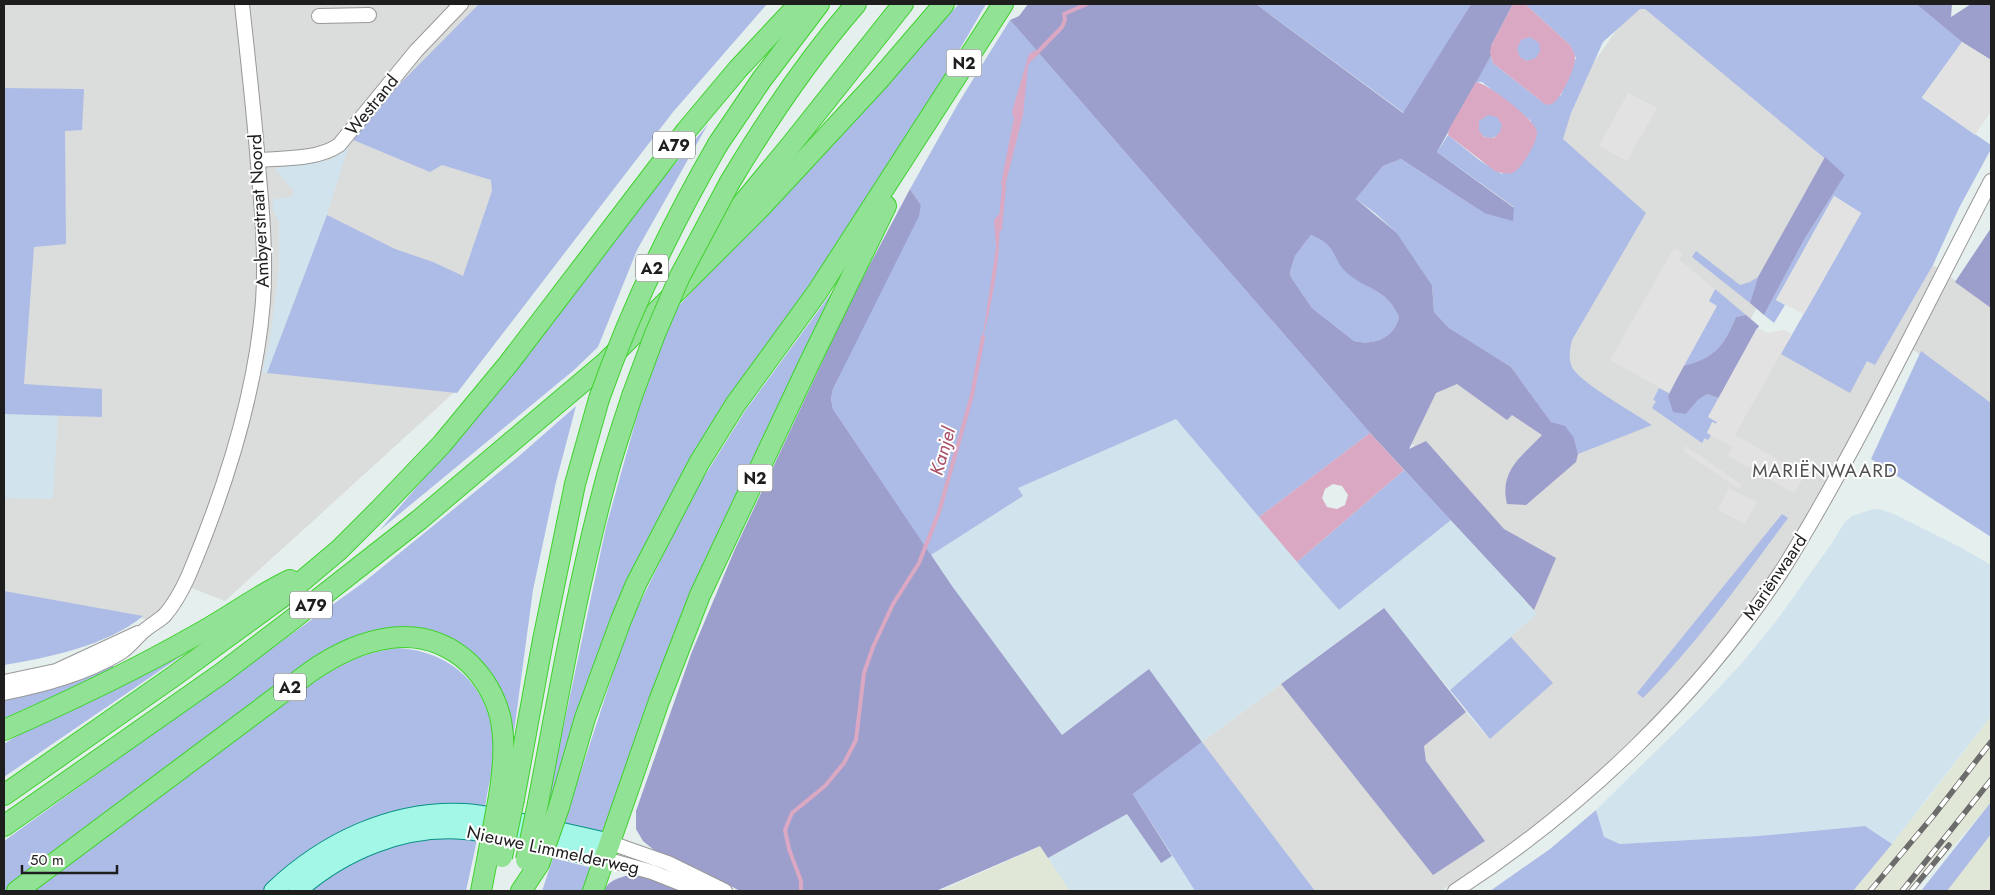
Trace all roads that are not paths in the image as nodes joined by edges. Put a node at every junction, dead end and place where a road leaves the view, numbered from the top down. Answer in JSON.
{"nodes":[{"id":1,"x":242,"y":4,"type":"edge"},
{"id":2,"x":461,"y":4,"type":"edge"},
{"id":3,"x":799,"y":4,"type":"edge"},
{"id":4,"x":819,"y":4,"type":"edge"},
{"id":5,"x":856,"y":4,"type":"edge"},
{"id":6,"x":903,"y":4,"type":"edge"},
{"id":7,"x":944,"y":4,"type":"edge"},
{"id":8,"x":1002,"y":4,"type":"edge"},
{"id":9,"x":344,"y":10,"type":"edge"},
{"id":10,"x":369,"y":15,"type":"dead end"},
{"id":11,"x":319,"y":16,"type":"dead end"},
{"id":12,"x":927,"y":124,"type":"junction"},
{"id":13,"x":258,"y":160,"type":"junction"},
{"id":14,"x":1991,"y":180,"type":"edge"},
{"id":15,"x":580,"y":383,"type":"junction"},
{"id":16,"x":319,"y":566,"type":"junction"},
{"id":17,"x":143,"y":631,"type":"junction"},
{"id":18,"x":4,"y":682,"type":"edge"},
{"id":19,"x":4,"y":693,"type":"edge"},
{"id":20,"x":4,"y":730,"type":"edge"},
{"id":21,"x":4,"y":795,"type":"edge"},
{"id":22,"x":507,"y":798,"type":"junction"},
{"id":23,"x":4,"y":826,"type":"edge"},
{"id":24,"x":608,"y":851,"type":"junction"},
{"id":25,"x":495,"y":856,"type":"junction"},
{"id":26,"x":532,"y":862,"type":"junction"},
{"id":27,"x":17,"y":891,"type":"edge"},
{"id":28,"x":273,"y":891,"type":"edge"},
{"id":29,"x":297,"y":891,"type":"edge"},
{"id":30,"x":481,"y":891,"type":"edge"},
{"id":31,"x":494,"y":891,"type":"edge"},
{"id":32,"x":520,"y":891,"type":"edge"},
{"id":33,"x":593,"y":891,"type":"edge"},
{"id":34,"x":700,"y":891,"type":"edge"},
{"id":35,"x":725,"y":891,"type":"edge"},
{"id":36,"x":1455,"y":891,"type":"edge"}],
"edges":[{"from":1,"to":13,"type":"street","name":"Ambyerstraat Noord"},
{"from":2,"to":13,"type":"street","name":"Westrand"},
{"from":3,"to":16,"type":"highway","number":"A79"},
{"from":4,"to":22,"type":"highway","number":"A2","bridge":true},
{"from":5,"to":26,"type":"highway","number":"A2","bridge":true},
{"from":6,"to":15,"type":"highway","number":"A79"},
{"from":7,"to":15,"type":"highway","number":"A79"},
{"from":8,"to":12,"type":"highway","number":"N2"},
{"from":9,"to":10,"type":"street"},
{"from":9,"to":11,"type":"street"},
{"from":12,"to":24,"type":"highway","number":"N2"},
{"from":12,"to":26,"type":"highway","number":"N2","bridge":true},
{"from":13,"to":17,"type":"street","name":"Ambyerstraat Noord"},
{"from":14,"to":36,"type":"street","name":"Mariënwaard"},
{"from":15,"to":23,"type":"highway","number":"A79"},
{"from":16,"to":20,"type":"highway","number":"A79"},
{"from":16,"to":21,"type":"highway","number":"A79"},
{"from":17,"to":18,"type":"street","name":"Ambyerstraat Noord"},
{"from":17,"to":19,"type":"street","name":"Ambyerstraat Noord"},
{"from":22,"to":25,"type":"highway","number":"A2","bridge":true},
{"from":22,"to":27,"type":"highway","number":"A2"},
{"from":24,"to":28,"type":"main road","name":"Nieuwe Limmelderweg"},
{"from":24,"to":29,"type":"main road","name":"Nieuwe Limmelderweg"},
{"from":24,"to":33,"type":"highway"},
{"from":24,"to":34,"type":"street","name":"Nieuwe Limmelderweg"},
{"from":24,"to":35,"type":"street","name":"Nieuwe Limmelderweg"},
{"from":25,"to":30,"type":"highway","number":"A2"},
{"from":25,"to":31,"type":"highway","number":"A2"},
{"from":26,"to":32,"type":"highway","number":"A2"}]}
